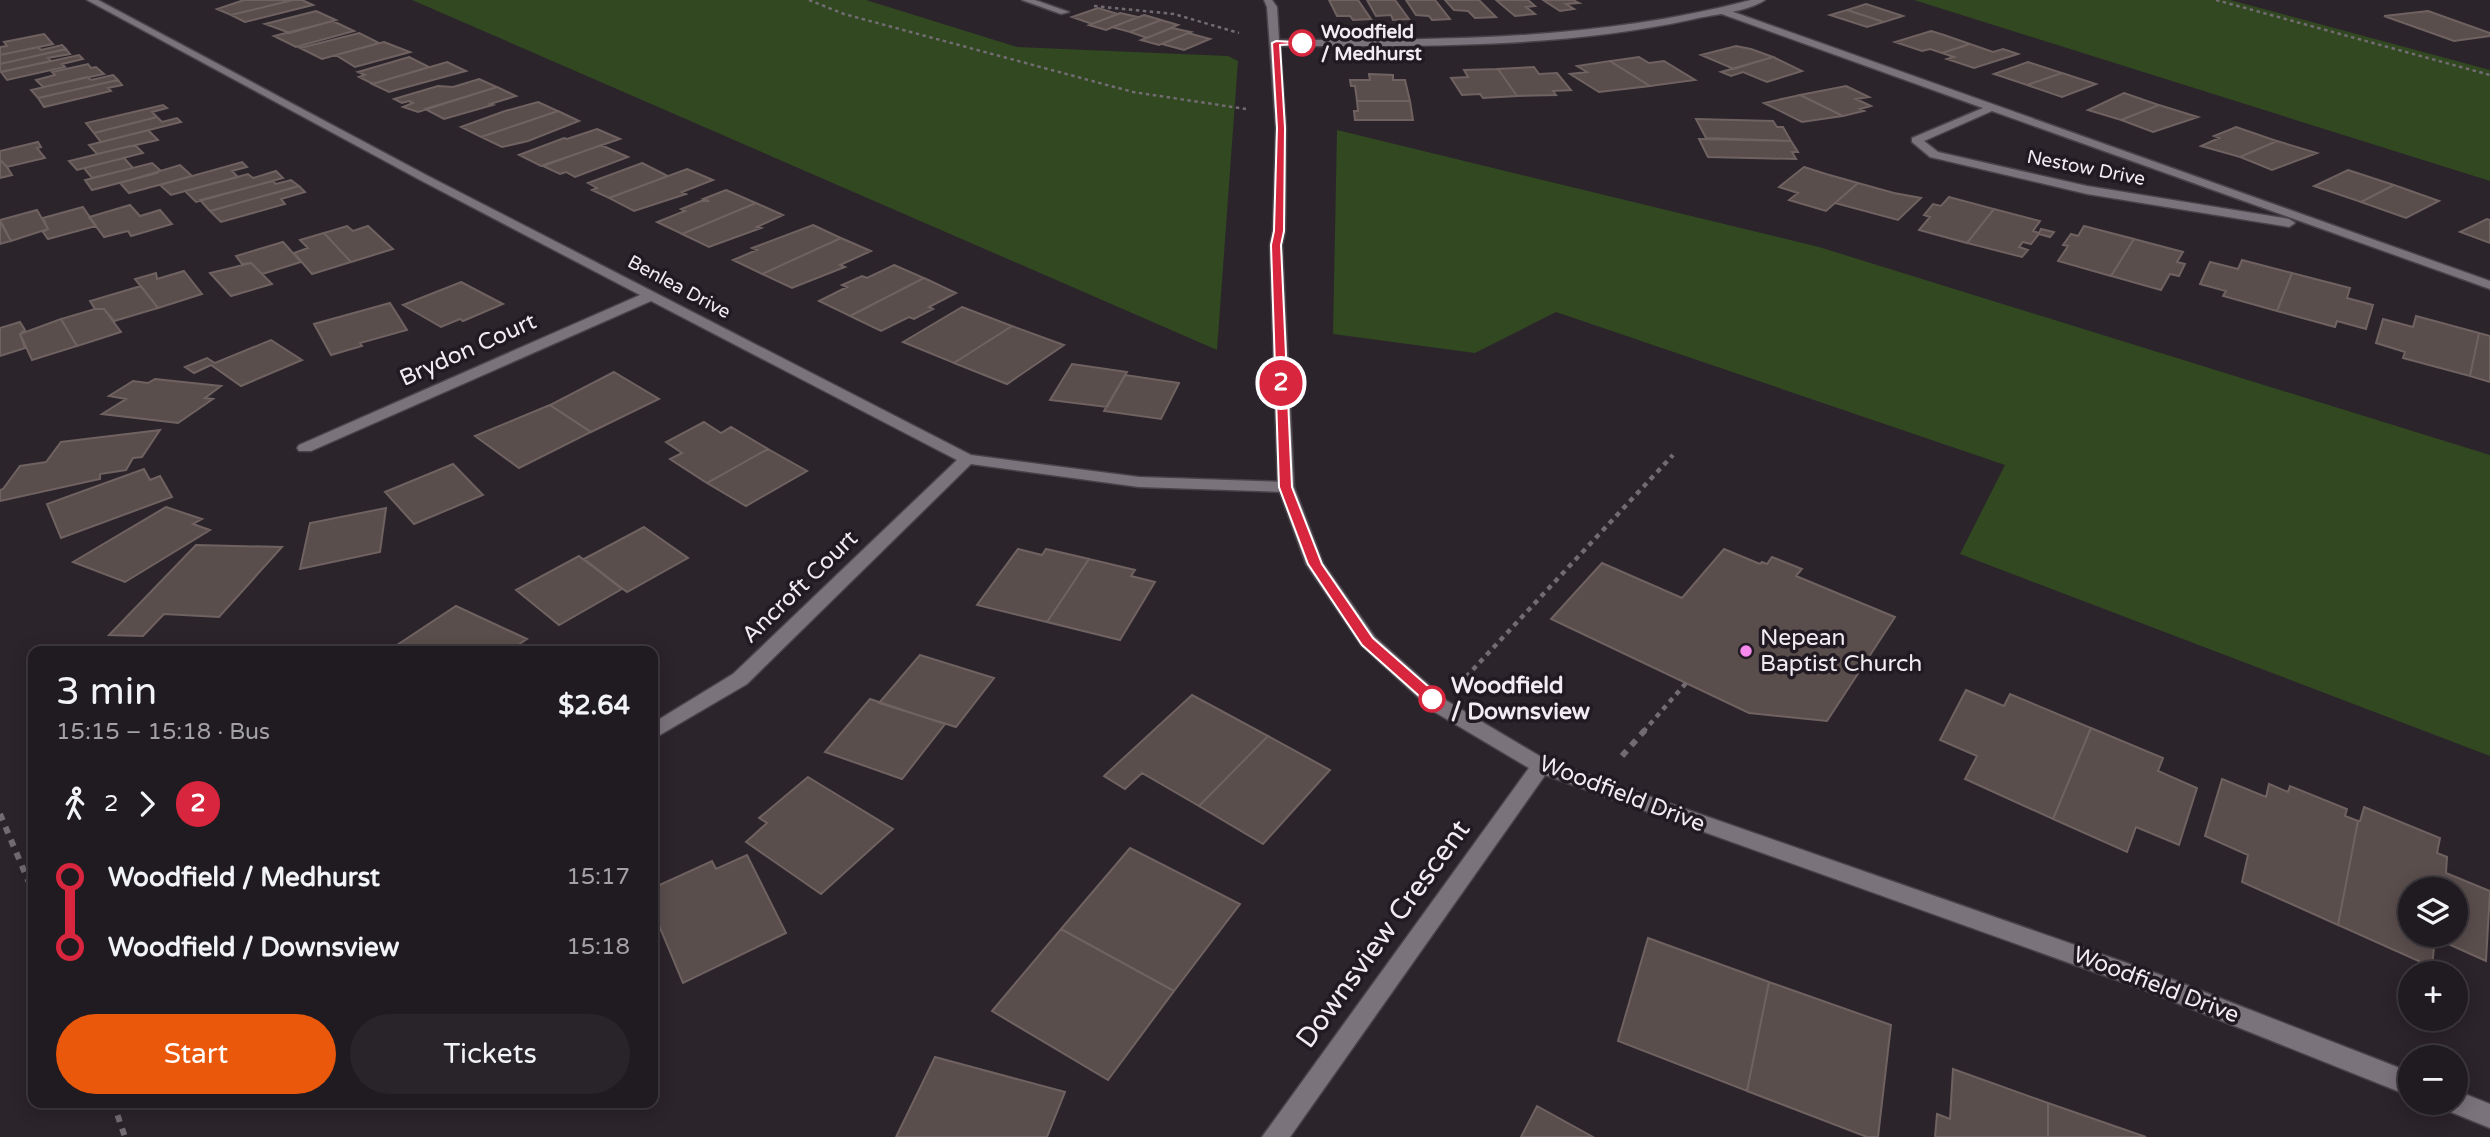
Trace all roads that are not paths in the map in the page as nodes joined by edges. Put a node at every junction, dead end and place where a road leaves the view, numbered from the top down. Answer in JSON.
{"nodes":[{"id":1,"x":91,"y":0,"type":"edge"},
{"id":2,"x":1026,"y":0,"type":"edge"},
{"id":3,"x":1268,"y":0,"type":"edge"},
{"id":4,"x":1761,"y":0,"type":"edge"},
{"id":5,"x":1723,"y":10,"type":"junction"},
{"id":6,"x":1063,"y":12,"type":"road end"},
{"id":7,"x":1276,"y":43,"type":"junction"},
{"id":8,"x":1993,"y":107,"type":"junction"},
{"id":9,"x":2336,"y":231,"type":"junction"},
{"id":10,"x":2490,"y":285,"type":"edge"},
{"id":11,"x":650,"y":296,"type":"junction"},
{"id":12,"x":305,"y":448,"type":"dead end"},
{"id":13,"x":967,"y":459,"type":"junction"},
{"id":14,"x":1286,"y":487,"type":"junction"},
{"id":15,"x":658,"y":729,"type":"edge"},
{"id":16,"x":1541,"y":766,"type":"junction"},
{"id":17,"x":2398,"y":1079,"type":"edge"},
{"id":18,"x":2468,"y":1107,"type":"edge"},
{"id":19,"x":2490,"y":1116,"type":"edge"},
{"id":20,"x":1275,"y":1137,"type":"edge"}],
"edges":[{"from":1,"to":11,"type":"street","name":"Benlea Drive"},
{"from":2,"to":6,"type":"street"},
{"from":3,"to":7,"type":"street","name":"Woodfield Drive"},
{"from":4,"to":5,"type":"street"},
{"from":5,"to":7,"type":"street"},
{"from":5,"to":8,"type":"street","name":"Nestow Drive"},
{"from":7,"to":14,"type":"street","name":"Woodfield Drive"},
{"from":8,"to":9,"type":"street","name":"Nestow Drive"},
{"from":8,"to":9,"type":"street","name":"Nestow Drive"},
{"from":9,"to":10,"type":"street","name":"Nestow Drive"},
{"from":11,"to":12,"type":"street","name":"Brydon Court"},
{"from":11,"to":13,"type":"street","name":"Benlea Drive"},
{"from":13,"to":14,"type":"street","name":"Benlea Drive"},
{"from":13,"to":15,"type":"street","name":"Ancroft Court"},
{"from":14,"to":16,"type":"street","name":"Woodfield Drive"},
{"from":16,"to":17,"type":"street","name":"Woodfield Drive"},
{"from":16,"to":20,"type":"street","name":"Downsview Crescent"},
{"from":18,"to":19,"type":"street"}]}
